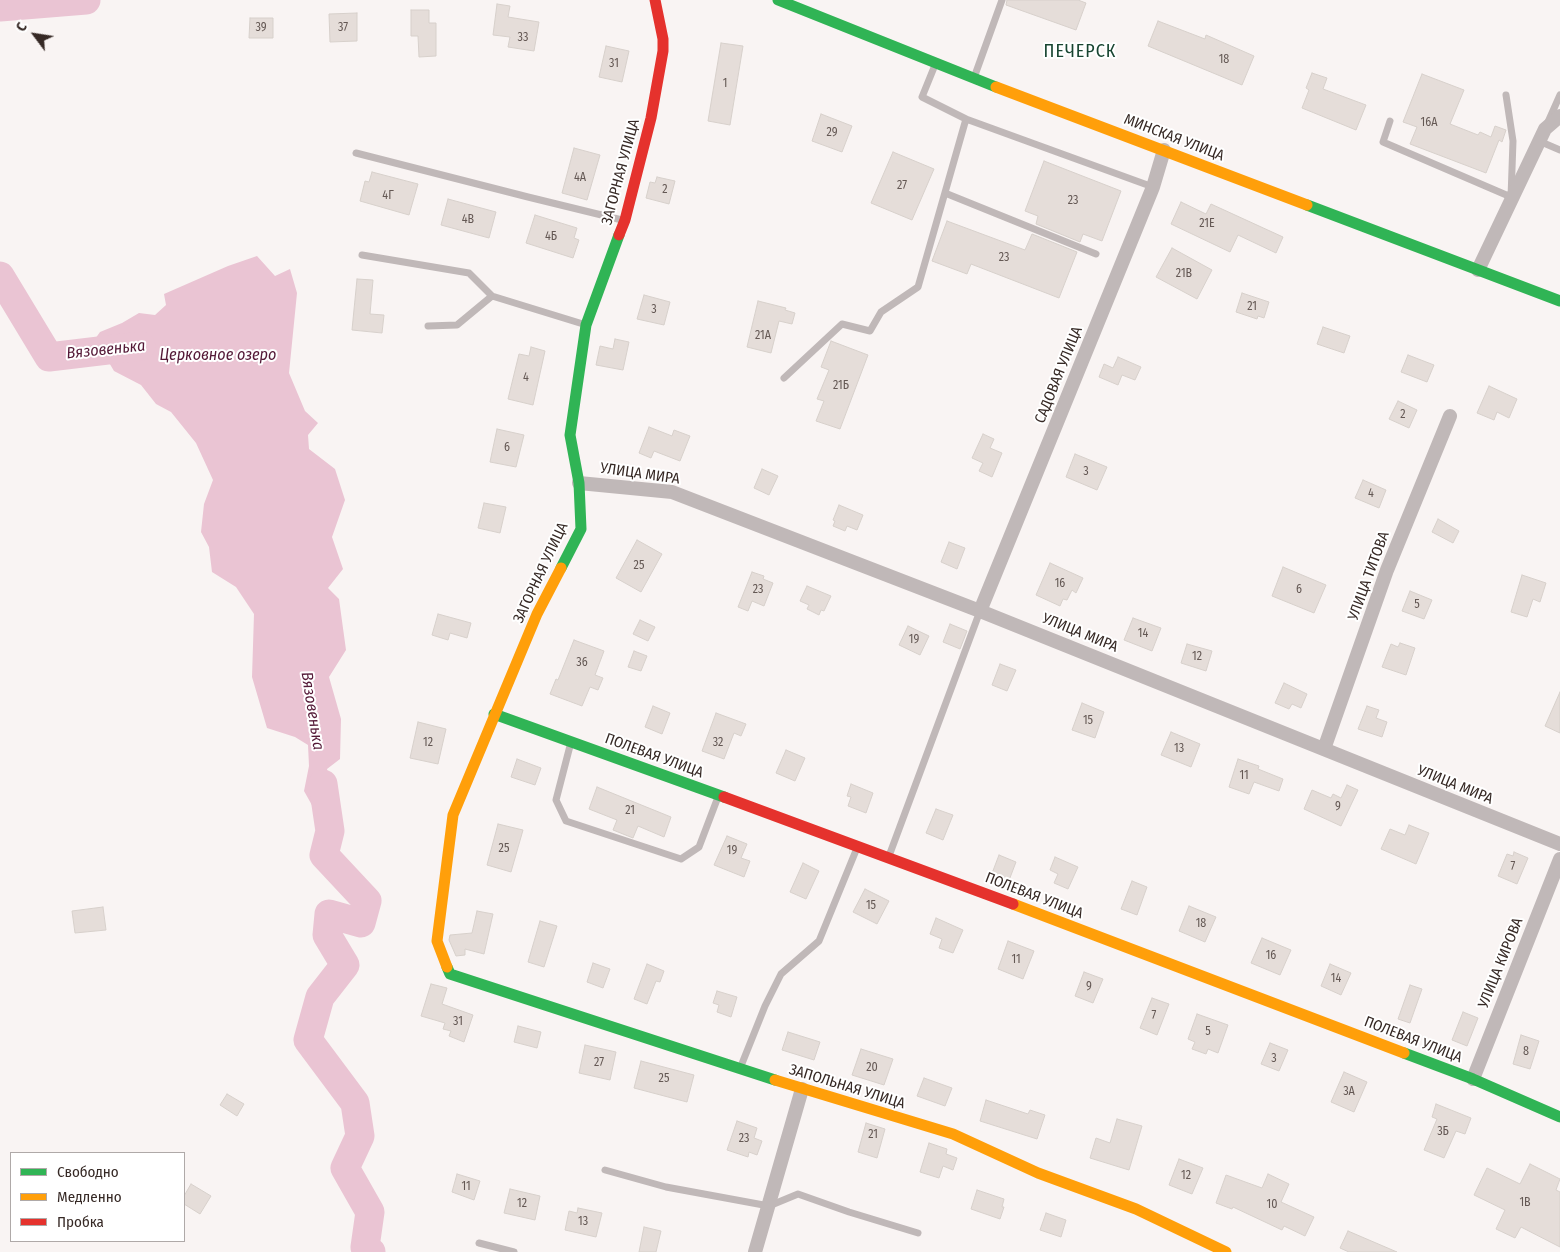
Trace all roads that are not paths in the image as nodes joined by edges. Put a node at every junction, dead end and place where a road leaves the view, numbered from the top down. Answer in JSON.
{"nodes":[{"id":1,"x":655,"y":0,"type":"edge"},
{"id":2,"x":778,"y":0,"type":"edge"},
{"id":3,"x":1002,"y":0,"type":"edge"},
{"id":4,"x":936,"y":62,"type":"junction"},
{"id":5,"x":974,"y":78,"type":"junction"},
{"id":6,"x":1506,"y":95,"type":"dead end"},
{"id":7,"x":1560,"y":95,"type":"edge"},
{"id":8,"x":1560,"y":116,"type":"edge"},
{"id":9,"x":966,"y":119,"type":"junction"},
{"id":10,"x":1390,"y":121,"type":"dead end"},
{"id":11,"x":1542,"y":135,"type":"junction"},
{"id":12,"x":1164,"y":150,"type":"junction"},
{"id":13,"x":1560,"y":150,"type":"edge"},
{"id":14,"x":356,"y":153,"type":"dead end"},
{"id":15,"x":1153,"y":187,"type":"junction"},
{"id":16,"x":945,"y":193,"type":"junction"},
{"id":17,"x":1511,"y":197,"type":"junction"},
{"id":18,"x":625,"y":220,"type":"junction"},
{"id":19,"x":1096,"y":254,"type":"dead end"},
{"id":20,"x":362,"y":255,"type":"dead end"},
{"id":21,"x":1478,"y":270,"type":"junction"},
{"id":22,"x":492,"y":296,"type":"junction"},
{"id":23,"x":1560,"y":301,"type":"edge"},
{"id":24,"x":586,"y":325,"type":"junction"},
{"id":25,"x":428,"y":326,"type":"dead end"},
{"id":26,"x":784,"y":378,"type":"dead end"},
{"id":27,"x":1450,"y":416,"type":"dead end"},
{"id":28,"x":579,"y":483,"type":"junction"},
{"id":29,"x":980,"y":611,"type":"junction"},
{"id":30,"x":494,"y":714,"type":"junction"},
{"id":31,"x":571,"y":742,"type":"junction"},
{"id":32,"x":1324,"y":750,"type":"junction"},
{"id":33,"x":719,"y":795,"type":"junction"},
{"id":34,"x":1560,"y":844,"type":"edge"},
{"id":35,"x":858,"y":845,"type":"junction"},
{"id":36,"x":889,"y":856,"type":"junction"},
{"id":37,"x":1560,"y":859,"type":"edge"},
{"id":38,"x":450,"y":974,"type":"joint"},
{"id":39,"x":740,"y":1069,"type":"junction"},
{"id":40,"x":1473,"y":1079,"type":"junction"},
{"id":41,"x":802,"y":1089,"type":"junction"},
{"id":42,"x":1560,"y":1117,"type":"edge"},
{"id":43,"x":605,"y":1170,"type":"dead end"},
{"id":44,"x":769,"y":1206,"type":"junction"},
{"id":45,"x":918,"y":1233,"type":"dead end"},
{"id":46,"x":479,"y":1243,"type":"dead end"},
{"id":47,"x":514,"y":1252,"type":"edge"},
{"id":48,"x":755,"y":1252,"type":"edge"},
{"id":49,"x":1226,"y":1252,"type":"edge"}],
"edges":[{"from":1,"to":18,"type":"street","name":"ЗАГОРНАЯ УЛИЦА"},
{"from":2,"to":4,"type":"street","name":"МИНСКАЯ УЛИЦА"},
{"from":3,"to":5,"type":"lane"},
{"from":4,"to":5,"type":"street","name":"МИНСКАЯ УЛИЦА"},
{"from":4,"to":9,"type":"lane"},
{"from":5,"to":12,"type":"street","name":"МИНСКАЯ УЛИЦА"},
{"from":6,"to":17,"type":"lane"},
{"from":7,"to":11,"type":"lane"},
{"from":8,"to":11,"type":"street"},
{"from":9,"to":15,"type":"lane"},
{"from":9,"to":16,"type":"lane"},
{"from":10,"to":17,"type":"lane"},
{"from":11,"to":13,"type":"lane"},
{"from":11,"to":17,"type":"street"},
{"from":12,"to":15,"type":"street","name":"САДОВАЯ УЛИЦА"},
{"from":12,"to":21,"type":"street","name":"МИНСКАЯ УЛИЦА"},
{"from":14,"to":18,"type":"lane"},
{"from":15,"to":29,"type":"street","name":"САДОВАЯ УЛИЦА"},
{"from":16,"to":19,"type":"lane"},
{"from":16,"to":26,"type":"lane"},
{"from":17,"to":21,"type":"street"},
{"from":18,"to":24,"type":"street","name":"ЗАГОРНАЯ УЛИЦА"},
{"from":20,"to":22,"type":"lane"},
{"from":21,"to":23,"type":"street","name":"МИНСКАЯ УЛИЦА"},
{"from":22,"to":24,"type":"lane"},
{"from":22,"to":25,"type":"lane"},
{"from":24,"to":28,"type":"street","name":"ЗАГОРНАЯ УЛИЦА"},
{"from":27,"to":32,"type":"street","name":"УЛИЦА ТИТОВА"},
{"from":28,"to":29,"type":"street","name":"УЛИЦА МИРА"},
{"from":28,"to":30,"type":"street","name":"ЗАГОРНАЯ УЛИЦА"},
{"from":29,"to":32,"type":"street","name":"УЛИЦА МИРА"},
{"from":29,"to":36,"type":"lane"},
{"from":30,"to":31,"type":"street","name":"ПОЛЕВАЯ УЛИЦА"},
{"from":30,"to":38,"type":"street","name":"ЗАГОРНАЯ УЛИЦА"},
{"from":31,"to":33,"type":"street","name":"ПОЛЕВАЯ УЛИЦА"},
{"from":31,"to":33,"type":"lane"},
{"from":32,"to":34,"type":"street","name":"УЛИЦА МИРА"},
{"from":33,"to":35,"type":"street","name":"ПОЛЕВАЯ УЛИЦА"},
{"from":35,"to":36,"type":"street","name":"ПОЛЕВАЯ УЛИЦА"},
{"from":35,"to":39,"type":"lane"},
{"from":36,"to":40,"type":"street","name":"ПОЛЕВАЯ УЛИЦА"},
{"from":37,"to":40,"type":"street","name":"УЛИЦА КИРОВА"},
{"from":38,"to":39,"type":"street","name":"ЗАПОЛЬНАЯ УЛИЦА"},
{"from":39,"to":41,"type":"street","name":"ЗАПОЛЬНАЯ УЛИЦА"},
{"from":40,"to":42,"type":"street","name":"ПОЛЕВАЯ УЛИЦА"},
{"from":41,"to":44,"type":"street"},
{"from":41,"to":49,"type":"street","name":"ЗАПОЛЬНАЯ УЛИЦА"},
{"from":43,"to":44,"type":"lane"},
{"from":44,"to":45,"type":"lane"},
{"from":44,"to":48,"type":"street"},
{"from":46,"to":47,"type":"lane"}]}
